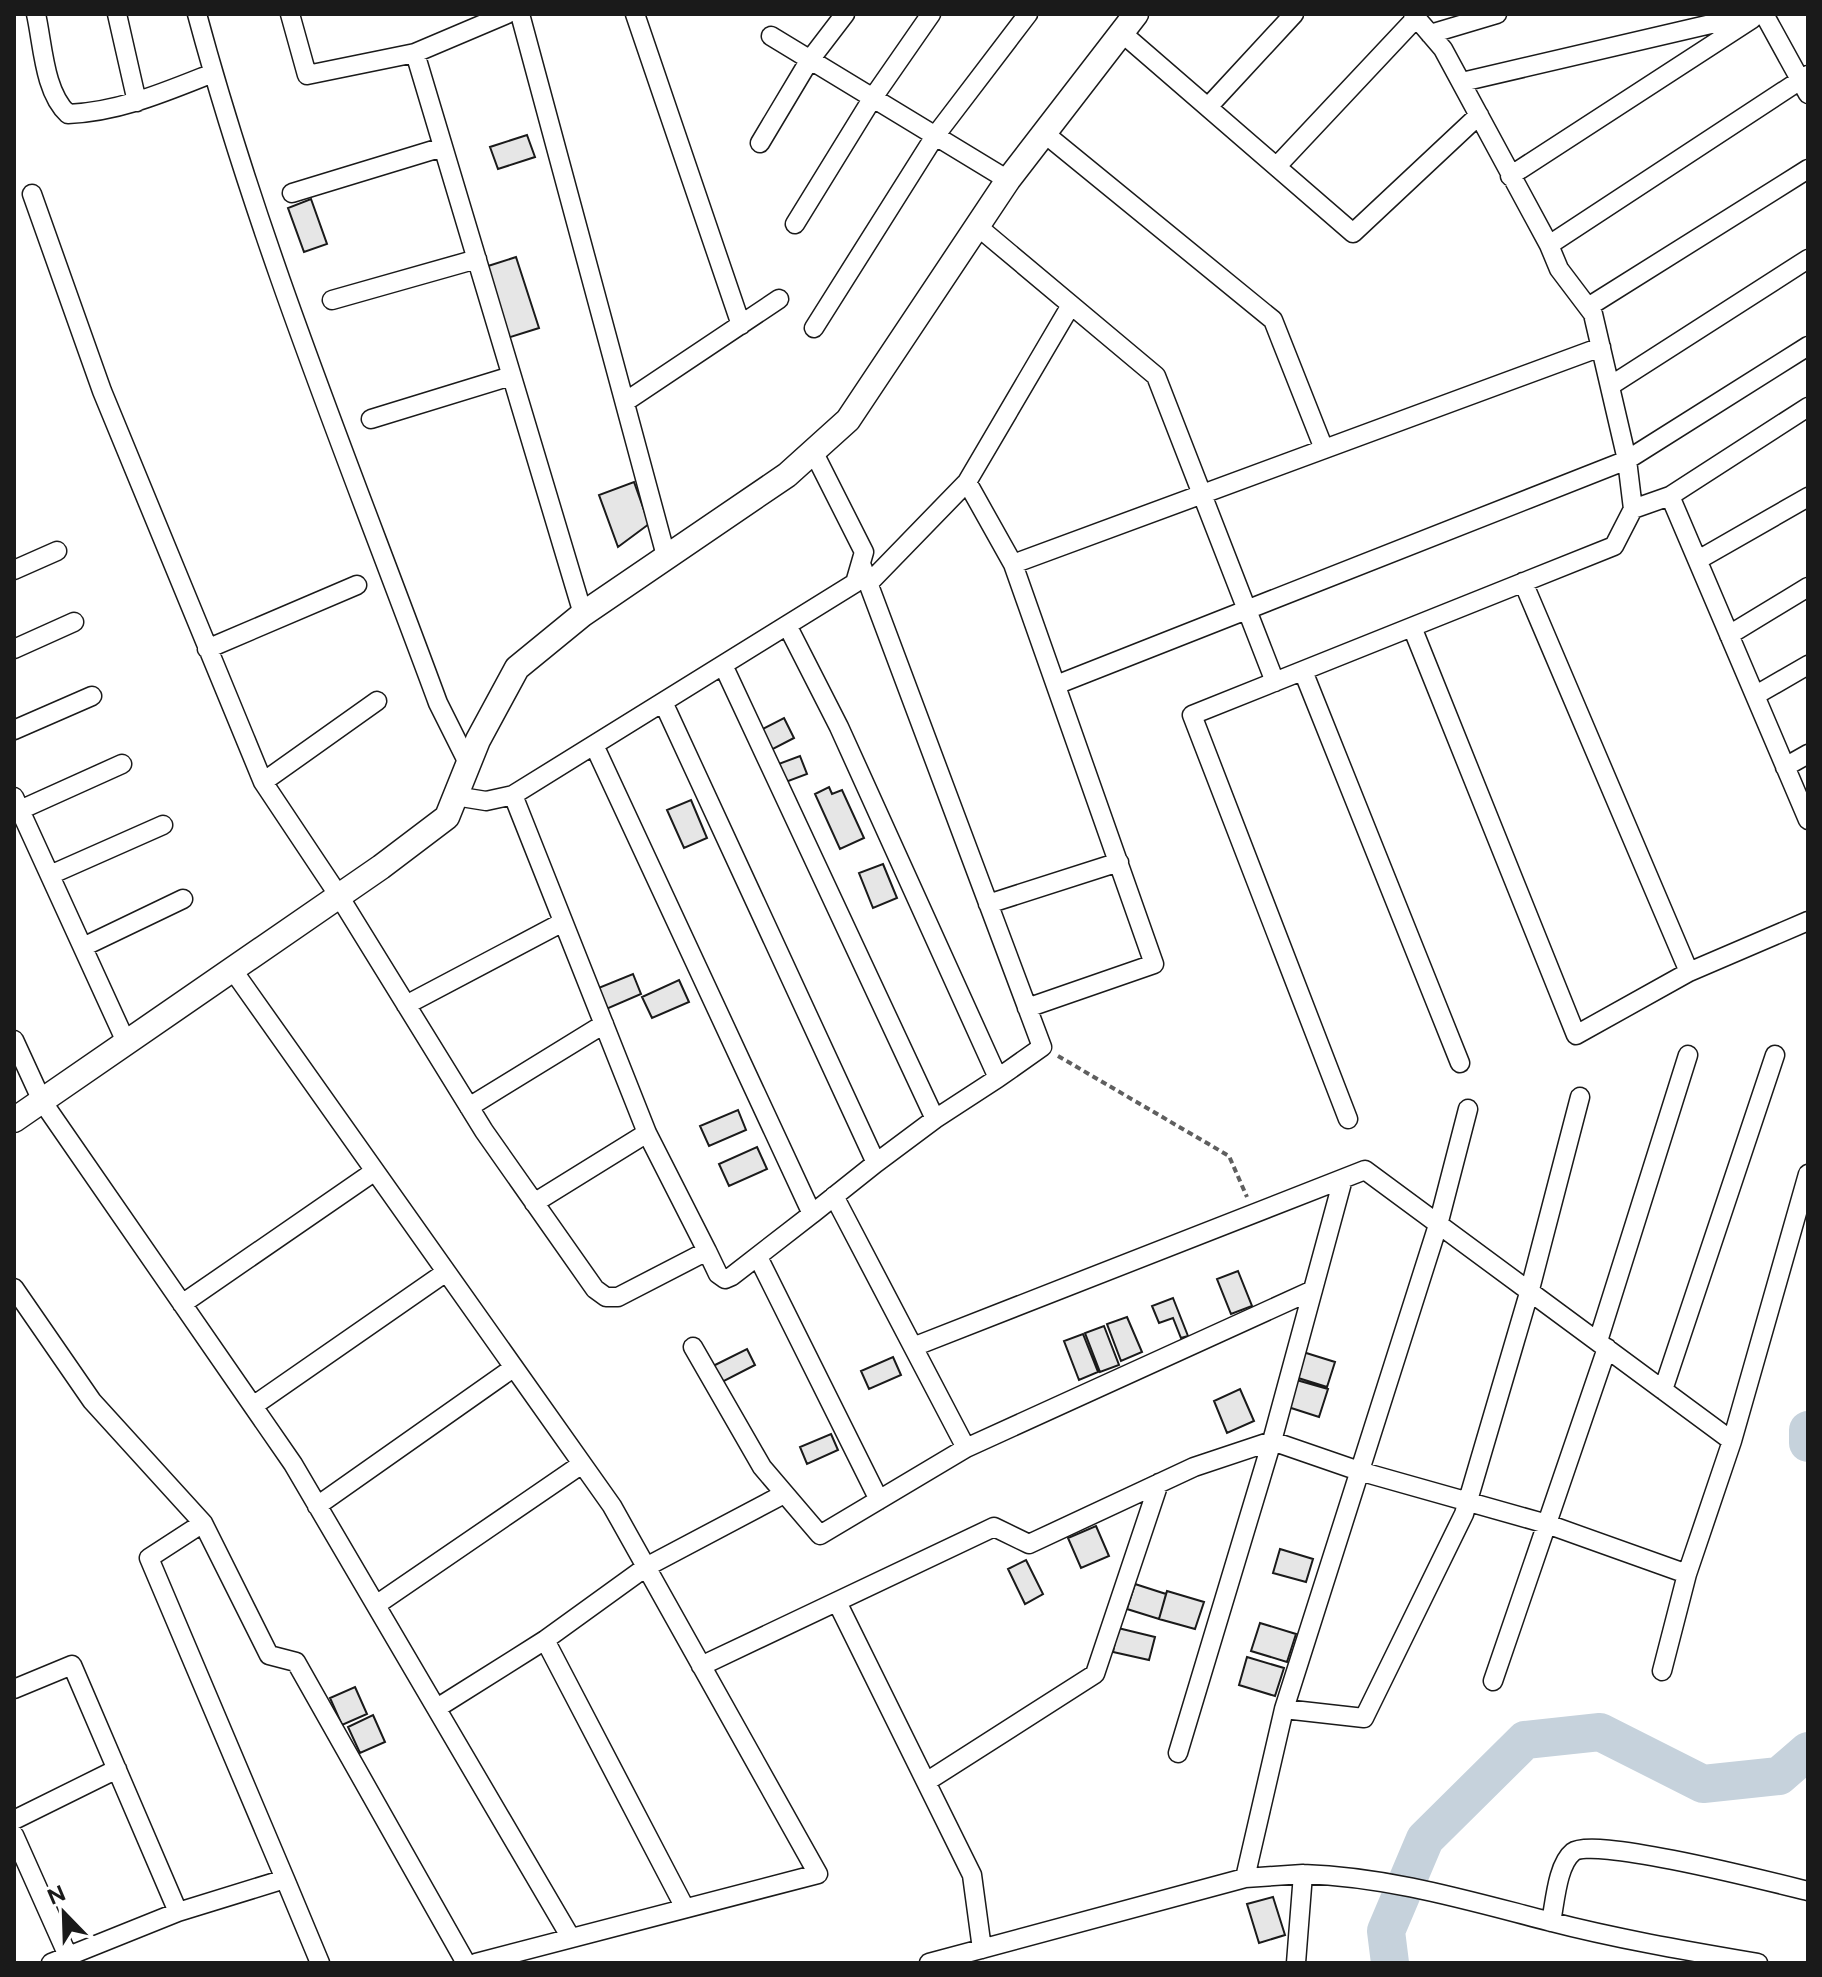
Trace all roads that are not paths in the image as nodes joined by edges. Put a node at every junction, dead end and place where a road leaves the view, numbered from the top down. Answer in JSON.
{"nodes":[{"id":1,"x":36,"y":14,"type":"edge"},
{"id":2,"x":117,"y":14,"type":"edge"},
{"id":3,"x":197,"y":14,"type":"edge"},
{"id":4,"x":290,"y":14,"type":"edge"},
{"id":5,"x":507,"y":14,"type":"edge"},
{"id":6,"x":520,"y":14,"type":"edge"},
{"id":7,"x":635,"y":14,"type":"edge"},
{"id":8,"x":845,"y":14,"type":"edge"},
{"id":9,"x":931,"y":14,"type":"edge"},
{"id":10,"x":1028,"y":14,"type":"edge"},
{"id":11,"x":1294,"y":14,"type":"edge"},
{"id":12,"x":1497,"y":14,"type":"edge"},
{"id":13,"x":1759,"y":14,"type":"edge"},
{"id":14,"x":1415,"y":16,"type":"edge"},
{"id":15,"x":1129,"y":24,"type":"edge"},
{"id":16,"x":1430,"y":34,"type":"junction"},
{"id":17,"x":771,"y":36,"type":"dead end"},
{"id":18,"x":415,"y":53,"type":"junction"},
{"id":19,"x":809,"y":61,"type":"junction"},
{"id":20,"x":213,"y":73,"type":"junction"},
{"id":21,"x":1462,"y":82,"type":"junction"},
{"id":22,"x":1805,"y":83,"type":"edge"},
{"id":23,"x":872,"y":99,"type":"junction"},
{"id":24,"x":137,"y":102,"type":"junction"},
{"id":25,"x":1208,"y":107,"type":"junction"},
{"id":26,"x":1479,"y":115,"type":"junction"},
{"id":27,"x":1044,"y":133,"type":"junction"},
{"id":28,"x":935,"y":136,"type":"junction"},
{"id":29,"x":760,"y":143,"type":"dead end"},
{"id":30,"x":443,"y":147,"type":"junction"},
{"id":31,"x":1277,"y":166,"type":"junction"},
{"id":32,"x":1808,"y":169,"type":"edge"},
{"id":33,"x":1510,"y":176,"type":"junction"},
{"id":34,"x":1008,"y":180,"type":"junction"},
{"id":35,"x":292,"y":193,"type":"dead end"},
{"id":36,"x":32,"y":194,"type":"dead end"},
{"id":37,"x":795,"y":224,"type":"dead end"},
{"id":38,"x":977,"y":226,"type":"junction"},
{"id":39,"x":1549,"y":245,"type":"junction"},
{"id":40,"x":477,"y":259,"type":"junction"},
{"id":41,"x":1808,"y":259,"type":"edge"},
{"id":42,"x":779,"y":299,"type":"dead end"},
{"id":43,"x":332,"y":300,"type":"dead end"},
{"id":44,"x":1071,"y":305,"type":"junction"},
{"id":45,"x":1588,"y":307,"type":"junction"},
{"id":46,"x":741,"y":325,"type":"junction"},
{"id":47,"x":814,"y":328,"type":"dead end"},
{"id":48,"x":1808,"y":346,"type":"edge"},
{"id":49,"x":1601,"y":347,"type":"junction"},
{"id":50,"x":511,"y":376,"type":"junction"},
{"id":51,"x":1610,"y":386,"type":"junction"},
{"id":52,"x":625,"y":402,"type":"junction"},
{"id":53,"x":1808,"y":407,"type":"edge"},
{"id":54,"x":371,"y":419,"type":"dead end"},
{"id":55,"x":1324,"y":449,"type":"junction"},
{"id":56,"x":813,"y":451,"type":"junction"},
{"id":57,"x":1627,"y":460,"type":"junction"},
{"id":58,"x":967,"y":482,"type":"junction"},
{"id":59,"x":1201,"y":494,"type":"junction"},
{"id":60,"x":1670,"y":496,"type":"junction"},
{"id":61,"x":1808,"y":497,"type":"edge"},
{"id":62,"x":1633,"y":509,"type":"junction"},
{"id":63,"x":57,"y":551,"type":"dead end"},
{"id":64,"x":666,"y":556,"type":"junction"},
{"id":65,"x":1698,"y":560,"type":"junction"},
{"id":66,"x":861,"y":564,"type":"junction"},
{"id":67,"x":1013,"y":564,"type":"junction"},
{"id":68,"x":14,"y":570,"type":"edge"},
{"id":69,"x":1523,"y":582,"type":"junction"},
{"id":70,"x":868,"y":584,"type":"junction"},
{"id":71,"x":357,"y":585,"type":"dead end"},
{"id":72,"x":1808,"y":587,"type":"edge"},
{"id":73,"x":1245,"y":609,"type":"junction"},
{"id":74,"x":583,"y":614,"type":"junction"},
{"id":75,"x":74,"y":622,"type":"dead end"},
{"id":76,"x":787,"y":625,"type":"junction"},
{"id":77,"x":1412,"y":627,"type":"junction"},
{"id":78,"x":1729,"y":635,"type":"junction"},
{"id":79,"x":14,"y":649,"type":"edge"},
{"id":80,"x":207,"y":649,"type":"junction"},
{"id":81,"x":723,"y":665,"type":"junction"},
{"id":82,"x":1808,"y":665,"type":"edge"},
{"id":83,"x":1303,"y":671,"type":"junction"},
{"id":84,"x":1275,"y":682,"type":"junction"},
{"id":85,"x":1056,"y":685,"type":"junction"},
{"id":86,"x":1756,"y":695,"type":"junction"},
{"id":87,"x":92,"y":696,"type":"dead end"},
{"id":88,"x":377,"y":701,"type":"dead end"},
{"id":89,"x":663,"y":702,"type":"junction"},
{"id":90,"x":14,"y":730,"type":"edge"},
{"id":91,"x":594,"y":745,"type":"junction"},
{"id":92,"x":1808,"y":754,"type":"edge"},
{"id":93,"x":468,"y":763,"type":"junction"},
{"id":94,"x":122,"y":764,"type":"dead end"},
{"id":95,"x":1785,"y":767,"type":"junction"},
{"id":96,"x":263,"y":782,"type":"junction"},
{"id":97,"x":513,"y":795,"type":"junction"},
{"id":98,"x":455,"y":796,"type":"junction"},
{"id":99,"x":17,"y":803,"type":"edge"},
{"id":100,"x":1808,"y":820,"type":"edge"},
{"id":101,"x":163,"y":825,"type":"dead end"},
{"id":102,"x":1119,"y":862,"type":"junction"},
{"id":103,"x":50,"y":875,"type":"junction"},
{"id":104,"x":339,"y":896,"type":"junction"},
{"id":105,"x":183,"y":899,"type":"dead end"},
{"id":106,"x":988,"y":904,"type":"junction"},
{"id":107,"x":1808,"y":921,"type":"edge"},
{"id":108,"x":563,"y":922,"type":"junction"},
{"id":109,"x":83,"y":947,"type":"junction"},
{"id":110,"x":232,"y":969,"type":"junction"},
{"id":111,"x":1689,"y":972,"type":"junction"},
{"id":112,"x":406,"y":1005,"type":"junction"},
{"id":113,"x":1027,"y":1008,"type":"junction"},
{"id":114,"x":604,"y":1024,"type":"junction"},
{"id":115,"x":14,"y":1040,"type":"edge"},
{"id":116,"x":126,"y":1042,"type":"junction"},
{"id":117,"x":1688,"y":1055,"type":"dead end"},
{"id":118,"x":1775,"y":1055,"type":"dead end"},
{"id":119,"x":1460,"y":1063,"type":"dead end"},
{"id":120,"x":998,"y":1078,"type":"junction"},
{"id":121,"x":1580,"y":1097,"type":"dead end"},
{"id":122,"x":42,"y":1101,"type":"junction"},
{"id":123,"x":469,"y":1107,"type":"junction"},
{"id":124,"x":1468,"y":1109,"type":"dead end"},
{"id":125,"x":935,"y":1119,"type":"junction"},
{"id":126,"x":1348,"y":1119,"type":"dead end"},
{"id":127,"x":14,"y":1120,"type":"edge"},
{"id":128,"x":647,"y":1133,"type":"junction"},
{"id":129,"x":876,"y":1163,"type":"junction"},
{"id":130,"x":375,"y":1171,"type":"junction"},
{"id":131,"x":1808,"y":1174,"type":"edge"},
{"id":132,"x":1343,"y":1179,"type":"junction"},
{"id":133,"x":834,"y":1196,"type":"junction"},
{"id":134,"x":534,"y":1203,"type":"junction"},
{"id":135,"x":812,"y":1214,"type":"junction"},
{"id":136,"x":1438,"y":1225,"type":"junction"},
{"id":137,"x":707,"y":1251,"type":"junction"},
{"id":138,"x":758,"y":1257,"type":"junction"},
{"id":139,"x":446,"y":1272,"type":"junction"},
{"id":140,"x":14,"y":1288,"type":"edge"},
{"id":141,"x":1313,"y":1290,"type":"junction"},
{"id":142,"x":1529,"y":1293,"type":"junction"},
{"id":143,"x":182,"y":1304,"type":"junction"},
{"id":144,"x":1603,"y":1344,"type":"junction"},
{"id":145,"x":693,"y":1347,"type":"dead end"},
{"id":146,"x":913,"y":1347,"type":"junction"},
{"id":147,"x":513,"y":1368,"type":"junction"},
{"id":148,"x":1663,"y":1390,"type":"junction"},
{"id":149,"x":253,"y":1406,"type":"junction"},
{"id":150,"x":1272,"y":1441,"type":"junction"},
{"id":151,"x":1732,"y":1441,"type":"junction"},
{"id":152,"x":966,"y":1448,"type":"junction"},
{"id":153,"x":582,"y":1464,"type":"junction"},
{"id":154,"x":1359,"y":1471,"type":"junction"},
{"id":155,"x":1159,"y":1483,"type":"junction"},
{"id":156,"x":784,"y":1494,"type":"junction"},
{"id":157,"x":879,"y":1500,"type":"junction"},
{"id":158,"x":1467,"y":1503,"type":"junction"},
{"id":159,"x":317,"y":1506,"type":"junction"},
{"id":160,"x":203,"y":1523,"type":"junction"},
{"id":161,"x":1547,"y":1524,"type":"junction"},
{"id":162,"x":646,"y":1567,"type":"junction"},
{"id":163,"x":1687,"y":1574,"type":"junction"},
{"id":164,"x":837,"y":1602,"type":"junction"},
{"id":165,"x":376,"y":1605,"type":"junction"},
{"id":166,"x":545,"y":1640,"type":"junction"},
{"id":167,"x":701,"y":1666,"type":"junction"},
{"id":168,"x":1662,"y":1671,"type":"dead end"},
{"id":169,"x":1493,"y":1681,"type":"dead end"},
{"id":170,"x":14,"y":1689,"type":"edge"},
{"id":171,"x":437,"y":1708,"type":"junction"},
{"id":172,"x":1284,"y":1709,"type":"junction"},
{"id":173,"x":1178,"y":1753,"type":"dead end"},
{"id":174,"x":117,"y":1769,"type":"junction"},
{"id":175,"x":926,"y":1782,"type":"junction"},
{"id":176,"x":14,"y":1820,"type":"edge"},
{"id":177,"x":14,"y":1835,"type":"edge"},
{"id":178,"x":1303,"y":1874,"type":"junction"},
{"id":179,"x":1245,"y":1878,"type":"junction"},
{"id":180,"x":285,"y":1879,"type":"junction"},
{"id":181,"x":1808,"y":1891,"type":"edge"},
{"id":182,"x":685,"y":1908,"type":"junction"},
{"id":183,"x":178,"y":1912,"type":"junction"},
{"id":184,"x":1551,"y":1922,"type":"junction"},
{"id":185,"x":571,"y":1938,"type":"junction"},
{"id":186,"x":1652,"y":1943,"type":"junction"},
{"id":187,"x":982,"y":1949,"type":"junction"},
{"id":188,"x":59,"y":1959,"type":"edge"},
{"id":189,"x":1726,"y":1960,"type":"edge"},
{"id":190,"x":320,"y":1963,"type":"edge"},
{"id":191,"x":466,"y":1963,"type":"edge"},
{"id":192,"x":476,"y":1963,"type":"edge"},
{"id":193,"x":929,"y":1963,"type":"edge"},
{"id":194,"x":1296,"y":1963,"type":"edge"},
{"id":195,"x":1654,"y":1963,"type":"edge"},
{"id":196,"x":1758,"y":1963,"type":"edge"}],
"edges":[{"from":1,"to":24,"type":"street"},
{"from":2,"to":24,"type":"street"},
{"from":3,"to":20,"type":"street"},
{"from":4,"to":18,"type":"street"},
{"from":5,"to":18,"type":"street"},
{"from":6,"to":52,"type":"street"},
{"from":7,"to":46,"type":"street"},
{"from":8,"to":19,"type":"street"},
{"from":9,"to":23,"type":"street"},
{"from":10,"to":28,"type":"street"},
{"from":11,"to":25,"type":"street"},
{"from":12,"to":16,"type":"street"},
{"from":13,"to":21,"type":"street"},
{"from":13,"to":22,"type":"street"},
{"from":13,"to":33,"type":"street"},
{"from":14,"to":16,"type":"street"},
{"from":14,"to":31,"type":"street"},
{"from":15,"to":25,"type":"street"},
{"from":15,"to":27,"type":"street"},
{"from":16,"to":21,"type":"street"},
{"from":17,"to":19,"type":"street"},
{"from":18,"to":30,"type":"street"},
{"from":19,"to":23,"type":"street"},
{"from":19,"to":29,"type":"street"},
{"from":20,"to":24,"type":"street"},
{"from":20,"to":93,"type":"street"},
{"from":21,"to":26,"type":"street"},
{"from":22,"to":39,"type":"street"},
{"from":23,"to":28,"type":"street"},
{"from":23,"to":37,"type":"street"},
{"from":25,"to":31,"type":"street"},
{"from":26,"to":31,"type":"street"},
{"from":26,"to":33,"type":"street"},
{"from":27,"to":34,"type":"street"},
{"from":27,"to":55,"type":"street"},
{"from":28,"to":34,"type":"street"},
{"from":28,"to":47,"type":"street"},
{"from":30,"to":35,"type":"street"},
{"from":30,"to":40,"type":"street"},
{"from":32,"to":45,"type":"street"},
{"from":33,"to":39,"type":"street"},
{"from":34,"to":38,"type":"street"},
{"from":36,"to":80,"type":"street"},
{"from":38,"to":44,"type":"street"},
{"from":38,"to":56,"type":"street"},
{"from":39,"to":45,"type":"street"},
{"from":40,"to":43,"type":"street"},
{"from":40,"to":50,"type":"street"},
{"from":41,"to":51,"type":"street"},
{"from":42,"to":46,"type":"street"},
{"from":44,"to":58,"type":"street"},
{"from":44,"to":59,"type":"street"},
{"from":45,"to":49,"type":"street"},
{"from":46,"to":52,"type":"street"},
{"from":48,"to":57,"type":"street"},
{"from":49,"to":51,"type":"street"},
{"from":49,"to":55,"type":"street"},
{"from":50,"to":54,"type":"street"},
{"from":50,"to":74,"type":"street"},
{"from":51,"to":57,"type":"street"},
{"from":52,"to":64,"type":"street"},
{"from":53,"to":60,"type":"street"},
{"from":55,"to":59,"type":"street"},
{"from":56,"to":64,"type":"street"},
{"from":56,"to":66,"type":"street"},
{"from":57,"to":62,"type":"street"},
{"from":57,"to":73,"type":"street"},
{"from":58,"to":67,"type":"street"},
{"from":58,"to":70,"type":"street"},
{"from":59,"to":67,"type":"street"},
{"from":59,"to":73,"type":"street"},
{"from":60,"to":62,"type":"street"},
{"from":60,"to":65,"type":"street"},
{"from":61,"to":65,"type":"street"},
{"from":62,"to":69,"type":"street"},
{"from":63,"to":68,"type":"street"},
{"from":64,"to":74,"type":"street"},
{"from":65,"to":78,"type":"street"},
{"from":66,"to":70,"type":"street"},
{"from":66,"to":76,"type":"street"},
{"from":67,"to":85,"type":"street"},
{"from":69,"to":77,"type":"street"},
{"from":69,"to":111,"type":"street"},
{"from":70,"to":106,"type":"street"},
{"from":71,"to":80,"type":"street"},
{"from":72,"to":78,"type":"street"},
{"from":73,"to":84,"type":"street"},
{"from":73,"to":85,"type":"street"},
{"from":74,"to":93,"type":"street"},
{"from":75,"to":79,"type":"street"},
{"from":76,"to":81,"type":"street"},
{"from":76,"to":120,"type":"street"},
{"from":77,"to":83,"type":"street"},
{"from":77,"to":111,"type":"street"},
{"from":78,"to":86,"type":"street"},
{"from":80,"to":96,"type":"street"},
{"from":81,"to":89,"type":"street"},
{"from":81,"to":125,"type":"street"},
{"from":82,"to":86,"type":"street"},
{"from":83,"to":84,"type":"street"},
{"from":83,"to":119,"type":"street"},
{"from":84,"to":126,"type":"street"},
{"from":85,"to":102,"type":"street"},
{"from":86,"to":95,"type":"street"},
{"from":87,"to":90,"type":"street"},
{"from":88,"to":96,"type":"street"},
{"from":89,"to":91,"type":"street"},
{"from":89,"to":129,"type":"street"},
{"from":91,"to":97,"type":"street"},
{"from":91,"to":135,"type":"street"},
{"from":92,"to":95,"type":"street"},
{"from":93,"to":98,"type":"street"},
{"from":94,"to":99,"type":"street"},
{"from":95,"to":100,"type":"street"},
{"from":96,"to":104,"type":"street"},
{"from":97,"to":98,"type":"street"},
{"from":97,"to":108,"type":"street"},
{"from":98,"to":104,"type":"street"},
{"from":99,"to":103,"type":"street"},
{"from":101,"to":103,"type":"street"},
{"from":102,"to":106,"type":"street"},
{"from":102,"to":113,"type":"street"},
{"from":103,"to":109,"type":"street"},
{"from":104,"to":110,"type":"street"},
{"from":104,"to":112,"type":"street"},
{"from":105,"to":109,"type":"street"},
{"from":106,"to":113,"type":"street"},
{"from":107,"to":111,"type":"street"},
{"from":108,"to":112,"type":"street"},
{"from":108,"to":114,"type":"street"},
{"from":109,"to":116,"type":"street"},
{"from":110,"to":116,"type":"street"},
{"from":110,"to":130,"type":"street"},
{"from":112,"to":123,"type":"street"},
{"from":113,"to":120,"type":"street"},
{"from":114,"to":123,"type":"street"},
{"from":114,"to":128,"type":"street"},
{"from":115,"to":122,"type":"street"},
{"from":116,"to":122,"type":"street"},
{"from":117,"to":144,"type":"street"},
{"from":118,"to":148,"type":"street"},
{"from":120,"to":125,"type":"street"},
{"from":121,"to":142,"type":"street"},
{"from":122,"to":127,"type":"street"},
{"from":122,"to":143,"type":"street"},
{"from":123,"to":134,"type":"street"},
{"from":124,"to":136,"type":"street"},
{"from":125,"to":129,"type":"street"},
{"from":128,"to":134,"type":"street"},
{"from":128,"to":137,"type":"street"},
{"from":129,"to":133,"type":"street"},
{"from":130,"to":139,"type":"street"},
{"from":130,"to":143,"type":"street"},
{"from":131,"to":151,"type":"street"},
{"from":132,"to":136,"type":"street"},
{"from":132,"to":141,"type":"street"},
{"from":132,"to":146,"type":"street"},
{"from":133,"to":135,"type":"street"},
{"from":133,"to":146,"type":"street"},
{"from":134,"to":137,"type":"street"},
{"from":135,"to":138,"type":"street"},
{"from":136,"to":142,"type":"street"},
{"from":136,"to":154,"type":"street"},
{"from":137,"to":138,"type":"street"},
{"from":138,"to":157,"type":"street"},
{"from":139,"to":147,"type":"street"},
{"from":139,"to":149,"type":"street"},
{"from":140,"to":160,"type":"street"},
{"from":141,"to":150,"type":"street"},
{"from":141,"to":152,"type":"street"},
{"from":142,"to":144,"type":"street"},
{"from":142,"to":158,"type":"street"},
{"from":143,"to":149,"type":"street"},
{"from":144,"to":148,"type":"street"},
{"from":144,"to":161,"type":"street"},
{"from":145,"to":156,"type":"street"},
{"from":146,"to":152,"type":"street"},
{"from":147,"to":153,"type":"street"},
{"from":147,"to":159,"type":"street"},
{"from":148,"to":151,"type":"street"},
{"from":149,"to":159,"type":"street"},
{"from":150,"to":154,"type":"street"},
{"from":150,"to":155,"type":"street"},
{"from":150,"to":173,"type":"street"},
{"from":151,"to":163,"type":"street"},
{"from":152,"to":157,"type":"street"},
{"from":153,"to":162,"type":"street"},
{"from":153,"to":165,"type":"street"},
{"from":154,"to":158,"type":"street"},
{"from":154,"to":172,"type":"street"},
{"from":155,"to":164,"type":"street"},
{"from":155,"to":175,"type":"street"},
{"from":156,"to":157,"type":"street"},
{"from":156,"to":162,"type":"street"},
{"from":158,"to":161,"type":"street"},
{"from":158,"to":172,"type":"street"},
{"from":159,"to":165,"type":"street"},
{"from":160,"to":180,"type":"street"},
{"from":160,"to":191,"type":"street"},
{"from":161,"to":163,"type":"street"},
{"from":161,"to":169,"type":"street"},
{"from":162,"to":166,"type":"street"},
{"from":162,"to":167,"type":"street"},
{"from":163,"to":168,"type":"street"},
{"from":164,"to":167,"type":"street"},
{"from":164,"to":175,"type":"street"},
{"from":165,"to":171,"type":"street"},
{"from":166,"to":171,"type":"street"},
{"from":166,"to":182,"type":"street"},
{"from":167,"to":182,"type":"street"},
{"from":170,"to":174,"type":"street"},
{"from":171,"to":185,"type":"street"},
{"from":172,"to":179,"type":"street"},
{"from":174,"to":176,"type":"street"},
{"from":174,"to":183,"type":"street"},
{"from":175,"to":187,"type":"street"},
{"from":177,"to":188,"type":"street"},
{"from":178,"to":179,"type":"street"},
{"from":178,"to":184,"type":"street"},
{"from":178,"to":194,"type":"street"},
{"from":179,"to":187,"type":"street"},
{"from":180,"to":183,"type":"street"},
{"from":180,"to":190,"type":"street"},
{"from":181,"to":184,"type":"street"},
{"from":182,"to":185,"type":"street"},
{"from":183,"to":188,"type":"street"},
{"from":184,"to":186,"type":"street"},
{"from":185,"to":192,"type":"street"},
{"from":186,"to":189,"type":"street"},
{"from":186,"to":195,"type":"street"},
{"from":187,"to":193,"type":"street"},
{"from":189,"to":196,"type":"street"}]}
